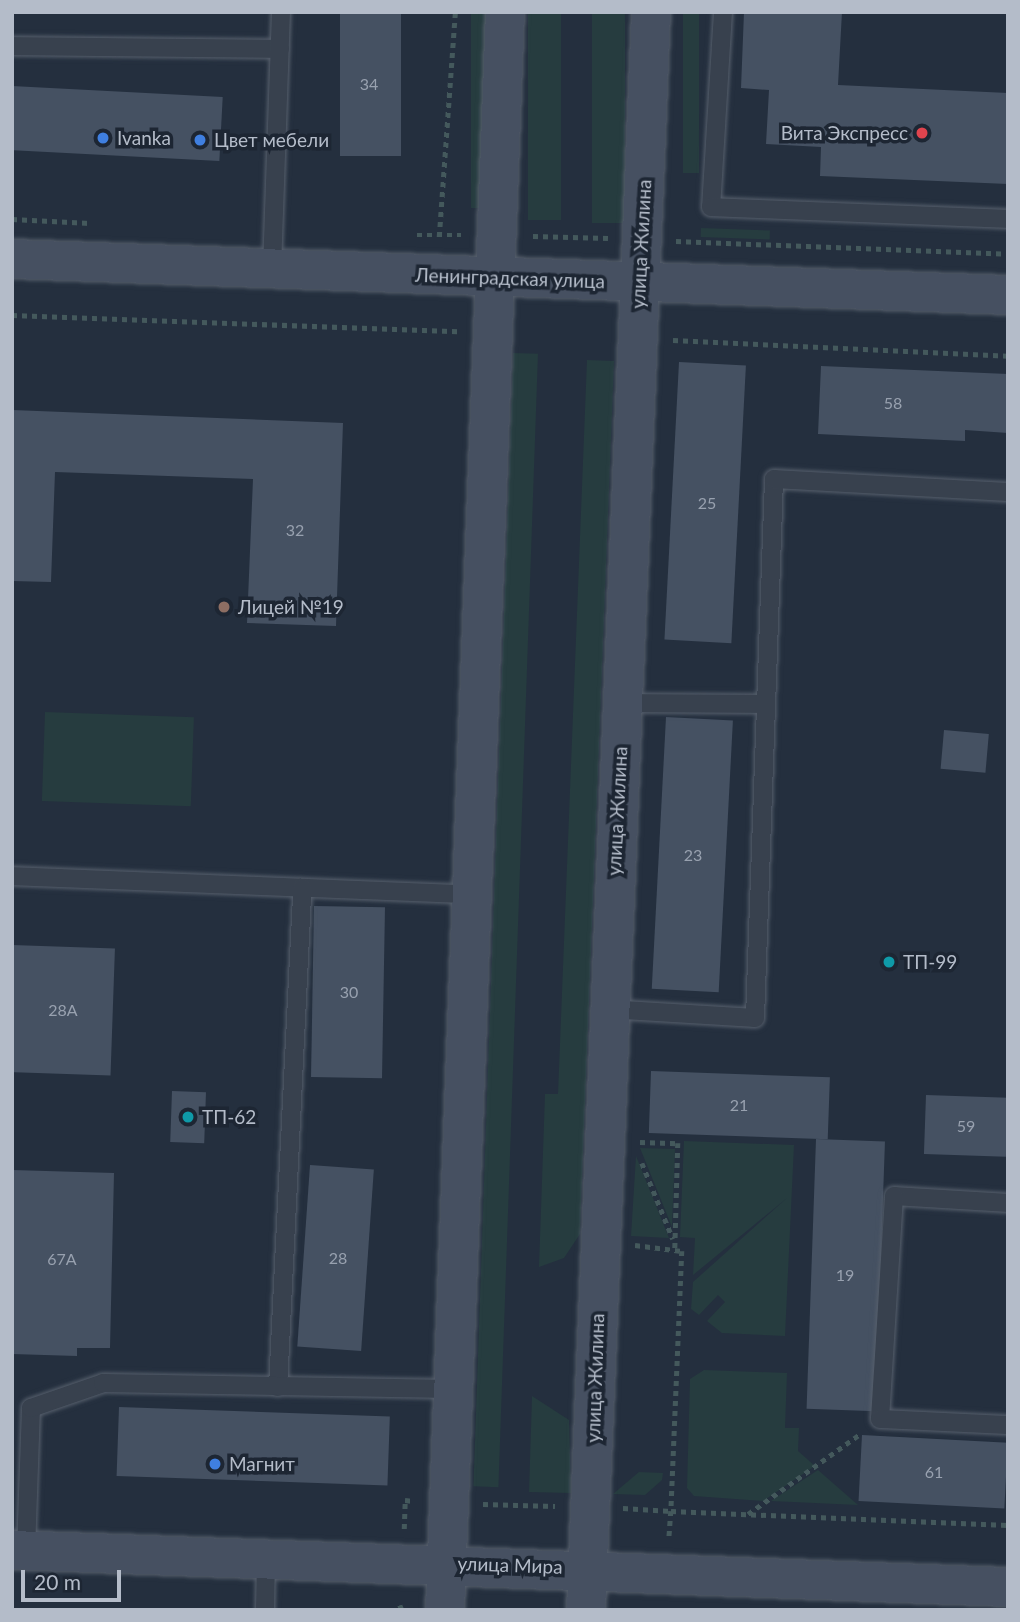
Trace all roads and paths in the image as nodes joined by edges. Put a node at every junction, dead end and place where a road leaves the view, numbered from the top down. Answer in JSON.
{"nodes":[{"id":1,"x":281,"y":12,"type":"edge"},
{"id":2,"x":455,"y":12,"type":"edge"},
{"id":3,"x":505,"y":12,"type":"edge"},
{"id":4,"x":651,"y":12,"type":"edge"},
{"id":5,"x":723,"y":12,"type":"edge"},
{"id":6,"x":12,"y":46,"type":"edge"},
{"id":7,"x":280,"y":49,"type":"junction"},
{"id":8,"x":1008,"y":219,"type":"edge"},
{"id":9,"x":569,"y":237,"type":"dead end"},
{"id":10,"x":641,"y":239,"type":"junction"},
{"id":11,"x":1008,"y":254,"type":"edge"},
{"id":12,"x":12,"y":259,"type":"edge"},
{"id":13,"x":272,"y":268,"type":"junction"},
{"id":14,"x":419,"y":274,"type":"junction"},
{"id":15,"x":493,"y":277,"type":"junction"},
{"id":16,"x":639,"y":284,"type":"junction"},
{"id":17,"x":1008,"y":295,"type":"edge"},
{"id":18,"x":12,"y":314,"type":"edge"},
{"id":19,"x":491,"y":332,"type":"junction"},
{"id":20,"x":636,"y":338,"type":"junction"},
{"id":21,"x":1008,"y":356,"type":"edge"},
{"id":22,"x":1008,"y":492,"type":"edge"},
{"id":23,"x":622,"y":703,"type":"junction"},
{"id":24,"x":766,"y":704,"type":"junction"},
{"id":25,"x":12,"y":876,"type":"edge"},
{"id":26,"x":302,"y":888,"type":"junction"},
{"id":27,"x":467,"y":894,"type":"junction"},
{"id":28,"x":608,"y":1009,"type":"junction"},
{"id":29,"x":1008,"y":1203,"type":"edge"},
{"id":30,"x":674,"y":1243,"type":"junction"},
{"id":31,"x":674,"y":1250,"type":"dead end"},
{"id":32,"x":278,"y":1387,"type":"junction"},
{"id":33,"x":451,"y":1389,"type":"junction"},
{"id":34,"x":880,"y":1419,"type":"junction"},
{"id":35,"x":1008,"y":1425,"type":"edge"},
{"id":36,"x":467,"y":1503,"type":"dead end"},
{"id":37,"x":562,"y":1506,"type":"dead end"},
{"id":38,"x":612,"y":1507,"type":"dead end"},
{"id":39,"x":671,"y":1511,"type":"junction"},
{"id":40,"x":748,"y":1514,"type":"junction"},
{"id":41,"x":1008,"y":1525,"type":"edge"},
{"id":42,"x":669,"y":1544,"type":"dead end"},
{"id":43,"x":19,"y":1551,"type":"edge"},
{"id":44,"x":267,"y":1558,"type":"junction"},
{"id":45,"x":445,"y":1563,"type":"junction"},
{"id":46,"x":589,"y":1568,"type":"junction"},
{"id":47,"x":1008,"y":1587,"type":"edge"},
{"id":48,"x":265,"y":1610,"type":"edge"},
{"id":49,"x":444,"y":1610,"type":"edge"},
{"id":50,"x":586,"y":1610,"type":"edge"}],
"edges":[{"from":1,"to":7,"type":"lane"},
{"from":2,"to":14,"type":"path"},
{"from":3,"to":15,"type":"main road"},
{"from":4,"to":10,"type":"main road","name":"улица Жилина"},
{"from":5,"to":8,"type":"lane"},
{"from":6,"to":7,"type":"lane"},
{"from":7,"to":13,"type":"lane"},
{"from":9,"to":10,"type":"path"},
{"from":10,"to":11,"type":"path"},
{"from":10,"to":16,"type":"main road","name":"улица Жилина"},
{"from":12,"to":13,"type":"main road","name":"Ленинградская улица"},
{"from":13,"to":14,"type":"main road","name":"Ленинградская улица"},
{"from":14,"to":15,"type":"main road","name":"Ленинградская улица"},
{"from":15,"to":16,"type":"main road","name":"Ленинградская улица"},
{"from":15,"to":19,"type":"main road"},
{"from":16,"to":17,"type":"main road","name":"Ленинградская улица"},
{"from":16,"to":20,"type":"main road","name":"улица Жилина"},
{"from":18,"to":19,"type":"path"},
{"from":19,"to":27,"type":"main road"},
{"from":20,"to":21,"type":"path"},
{"from":20,"to":23,"type":"main road","name":"улица Жилина"},
{"from":22,"to":24,"type":"lane"},
{"from":23,"to":24,"type":"lane"},
{"from":23,"to":28,"type":"main road","name":"улица Жилина"},
{"from":24,"to":28,"type":"lane"},
{"from":25,"to":26,"type":"lane"},
{"from":26,"to":27,"type":"lane"},
{"from":26,"to":32,"type":"lane"},
{"from":27,"to":33,"type":"main road"},
{"from":28,"to":46,"type":"main road","name":"улица Жилина"},
{"from":29,"to":34,"type":"lane"},
{"from":30,"to":30,"type":"path"},
{"from":30,"to":31,"type":"path"},
{"from":32,"to":33,"type":"lane"},
{"from":32,"to":43,"type":"lane"},
{"from":33,"to":45,"type":"main road"},
{"from":34,"to":35,"type":"lane"},
{"from":34,"to":40,"type":"path"},
{"from":36,"to":37,"type":"path"},
{"from":38,"to":39,"type":"path"},
{"from":39,"to":40,"type":"path"},
{"from":39,"to":42,"type":"path"},
{"from":40,"to":41,"type":"path"},
{"from":43,"to":44,"type":"main road","name":"улица Мира"},
{"from":44,"to":45,"type":"main road","name":"улица Мира"},
{"from":44,"to":48,"type":"lane"},
{"from":45,"to":46,"type":"main road","name":"улица Мира"},
{"from":45,"to":49,"type":"main road"},
{"from":46,"to":47,"type":"main road","name":"улица Мира"},
{"from":46,"to":50,"type":"main road","name":"улица Жилина"}]}
